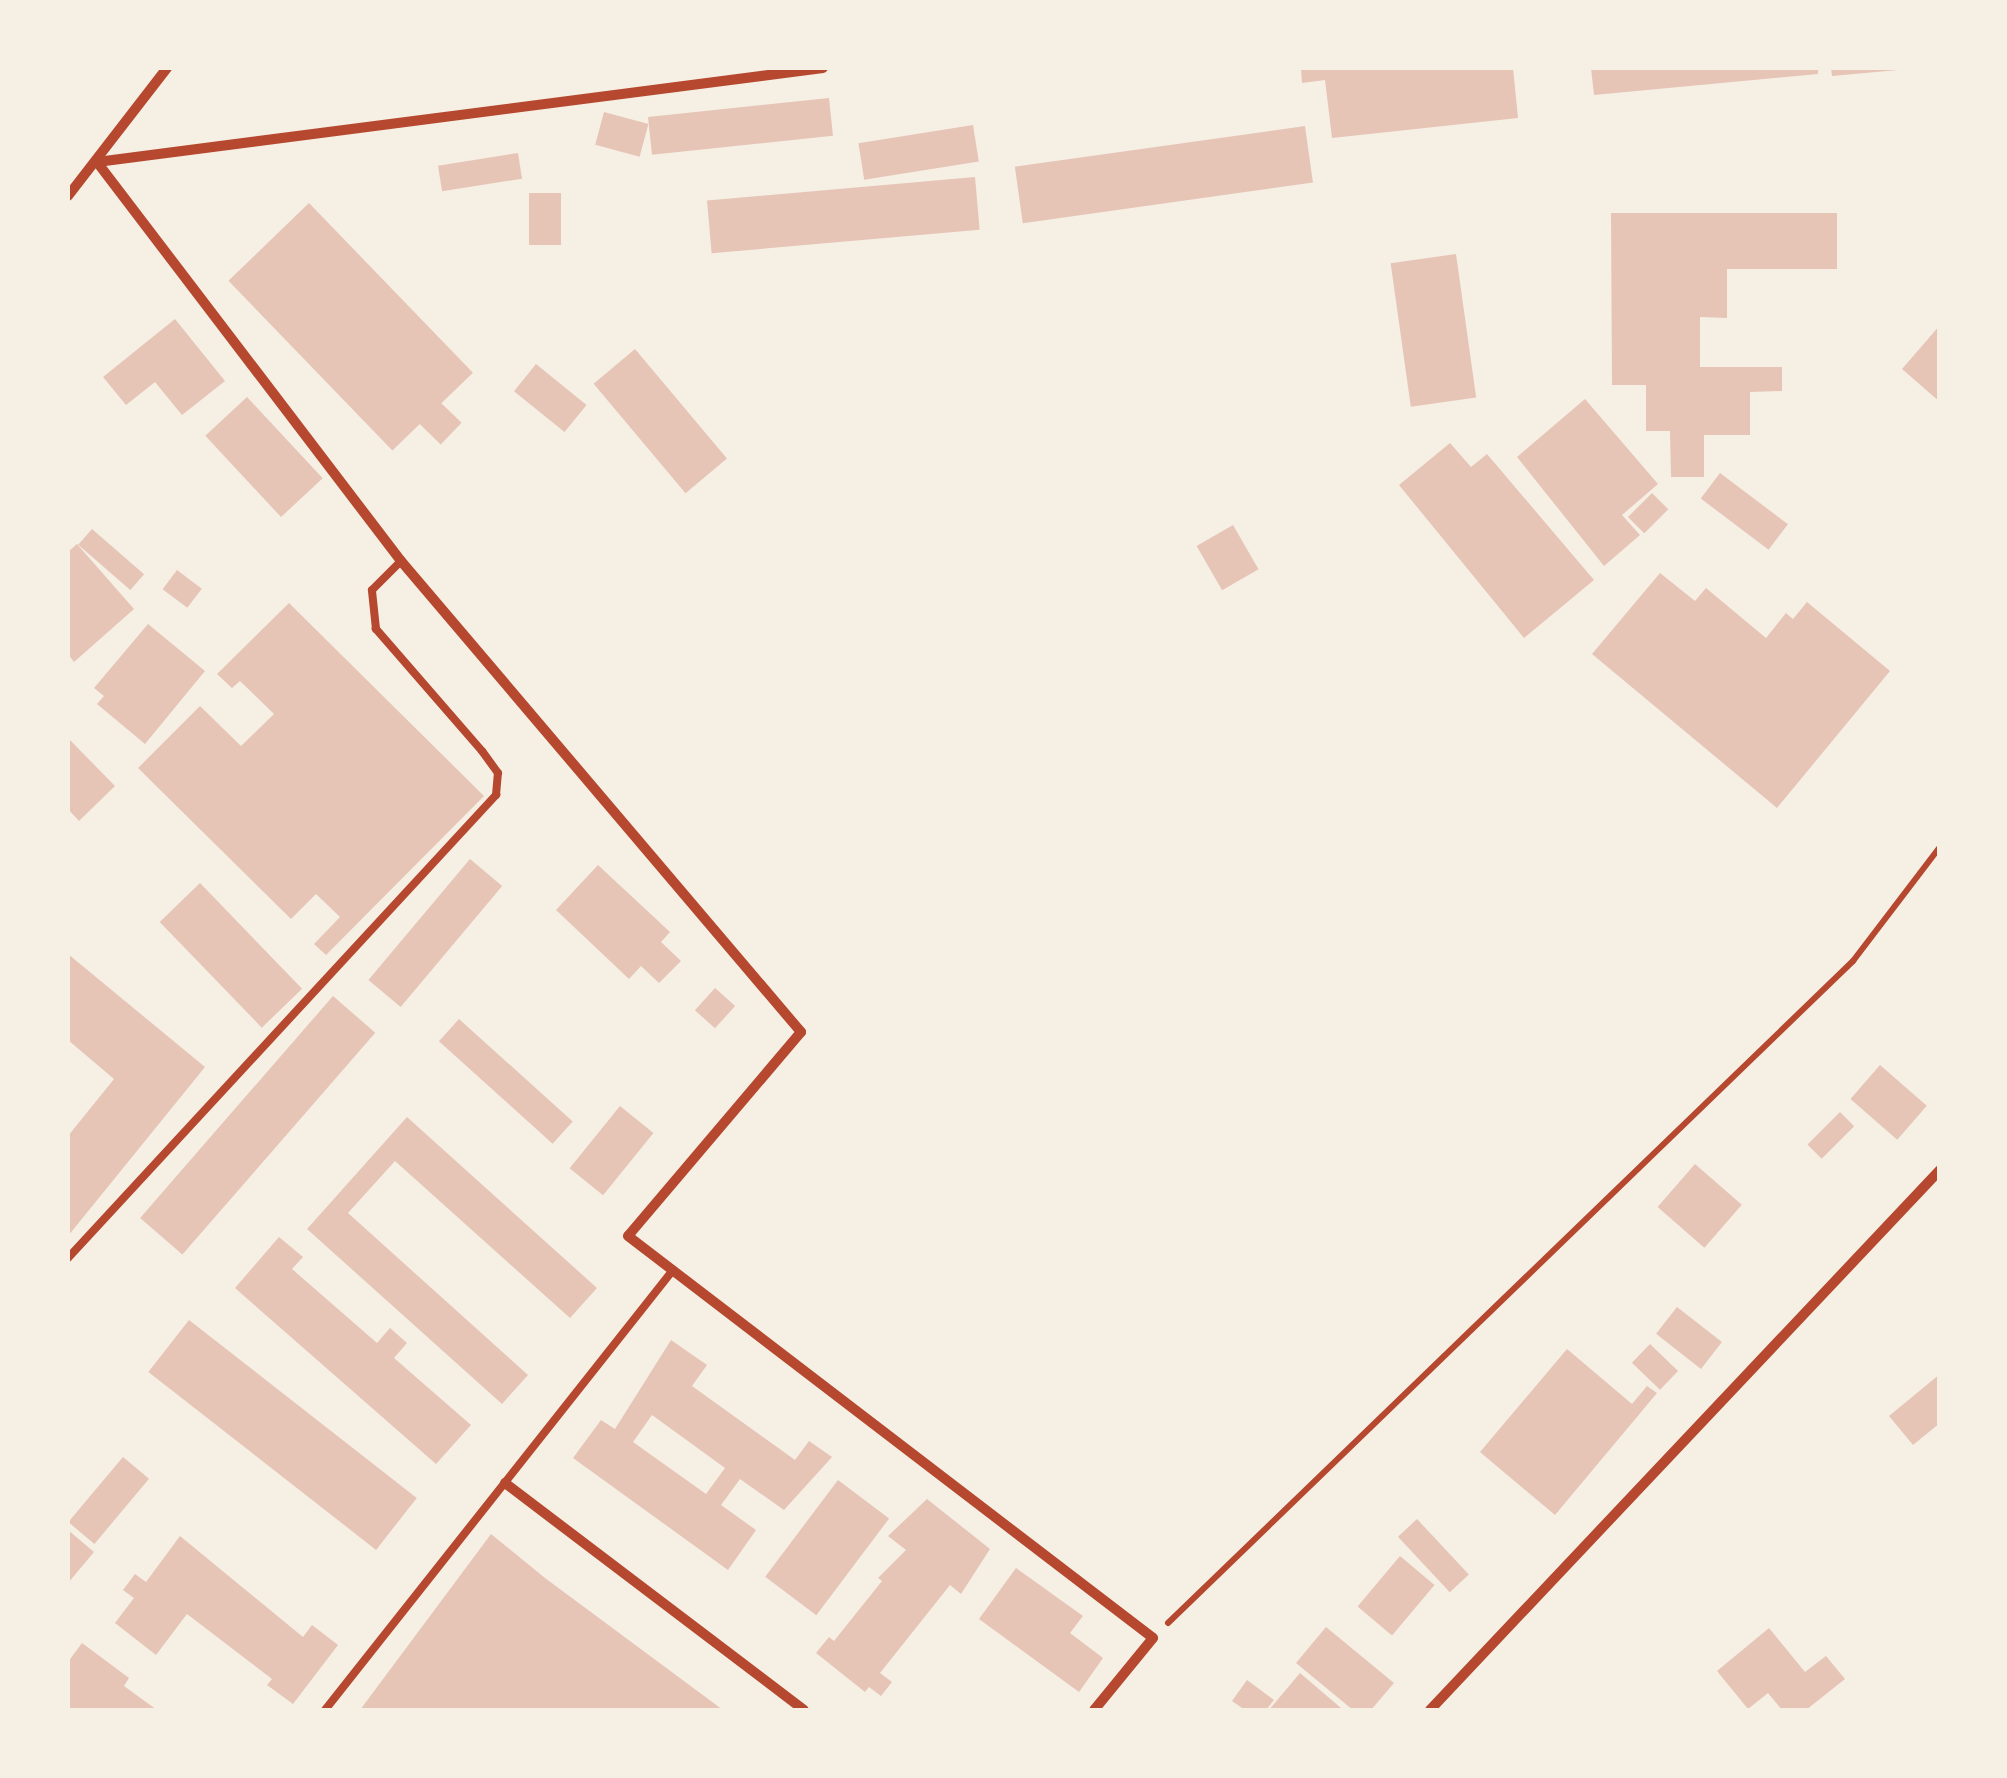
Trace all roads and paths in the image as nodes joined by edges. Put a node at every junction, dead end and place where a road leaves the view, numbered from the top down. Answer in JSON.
{"nodes":[{"id":1,"x":167,"y":68,"type":"edge"},
{"id":2,"x":823,"y":68,"type":"edge"},
{"id":3,"x":97,"y":162,"type":"junction"},
{"id":4,"x":68,"y":196,"type":"edge"},
{"id":5,"x":401,"y":561,"type":"junction"},
{"id":6,"x":1940,"y":846,"type":"edge"},
{"id":7,"x":1940,"y":1170,"type":"edge"},
{"id":8,"x":68,"y":1258,"type":"edge"},
{"id":9,"x":673,"y":1270,"type":"junction"},
{"id":10,"x":505,"y":1484,"type":"junction"},
{"id":11,"x":1153,"y":1638,"type":"junction"},
{"id":12,"x":326,"y":1710,"type":"edge"},
{"id":13,"x":804,"y":1710,"type":"edge"},
{"id":14,"x":1094,"y":1710,"type":"edge"},
{"id":15,"x":1430,"y":1710,"type":"edge"}],
"edges":[{"from":1,"to":3,"type":"street"},
{"from":2,"to":3,"type":"street"},
{"from":3,"to":4,"type":"street"},
{"from":3,"to":5,"type":"street"},
{"from":5,"to":8,"type":"lane"},
{"from":5,"to":9,"type":"street"},
{"from":6,"to":11,"type":"path"},
{"from":7,"to":15,"type":"street"},
{"from":9,"to":10,"type":"lane"},
{"from":9,"to":11,"type":"street"},
{"from":10,"to":12,"type":"lane"},
{"from":10,"to":13,"type":"street"},
{"from":11,"to":14,"type":"street"}]}
